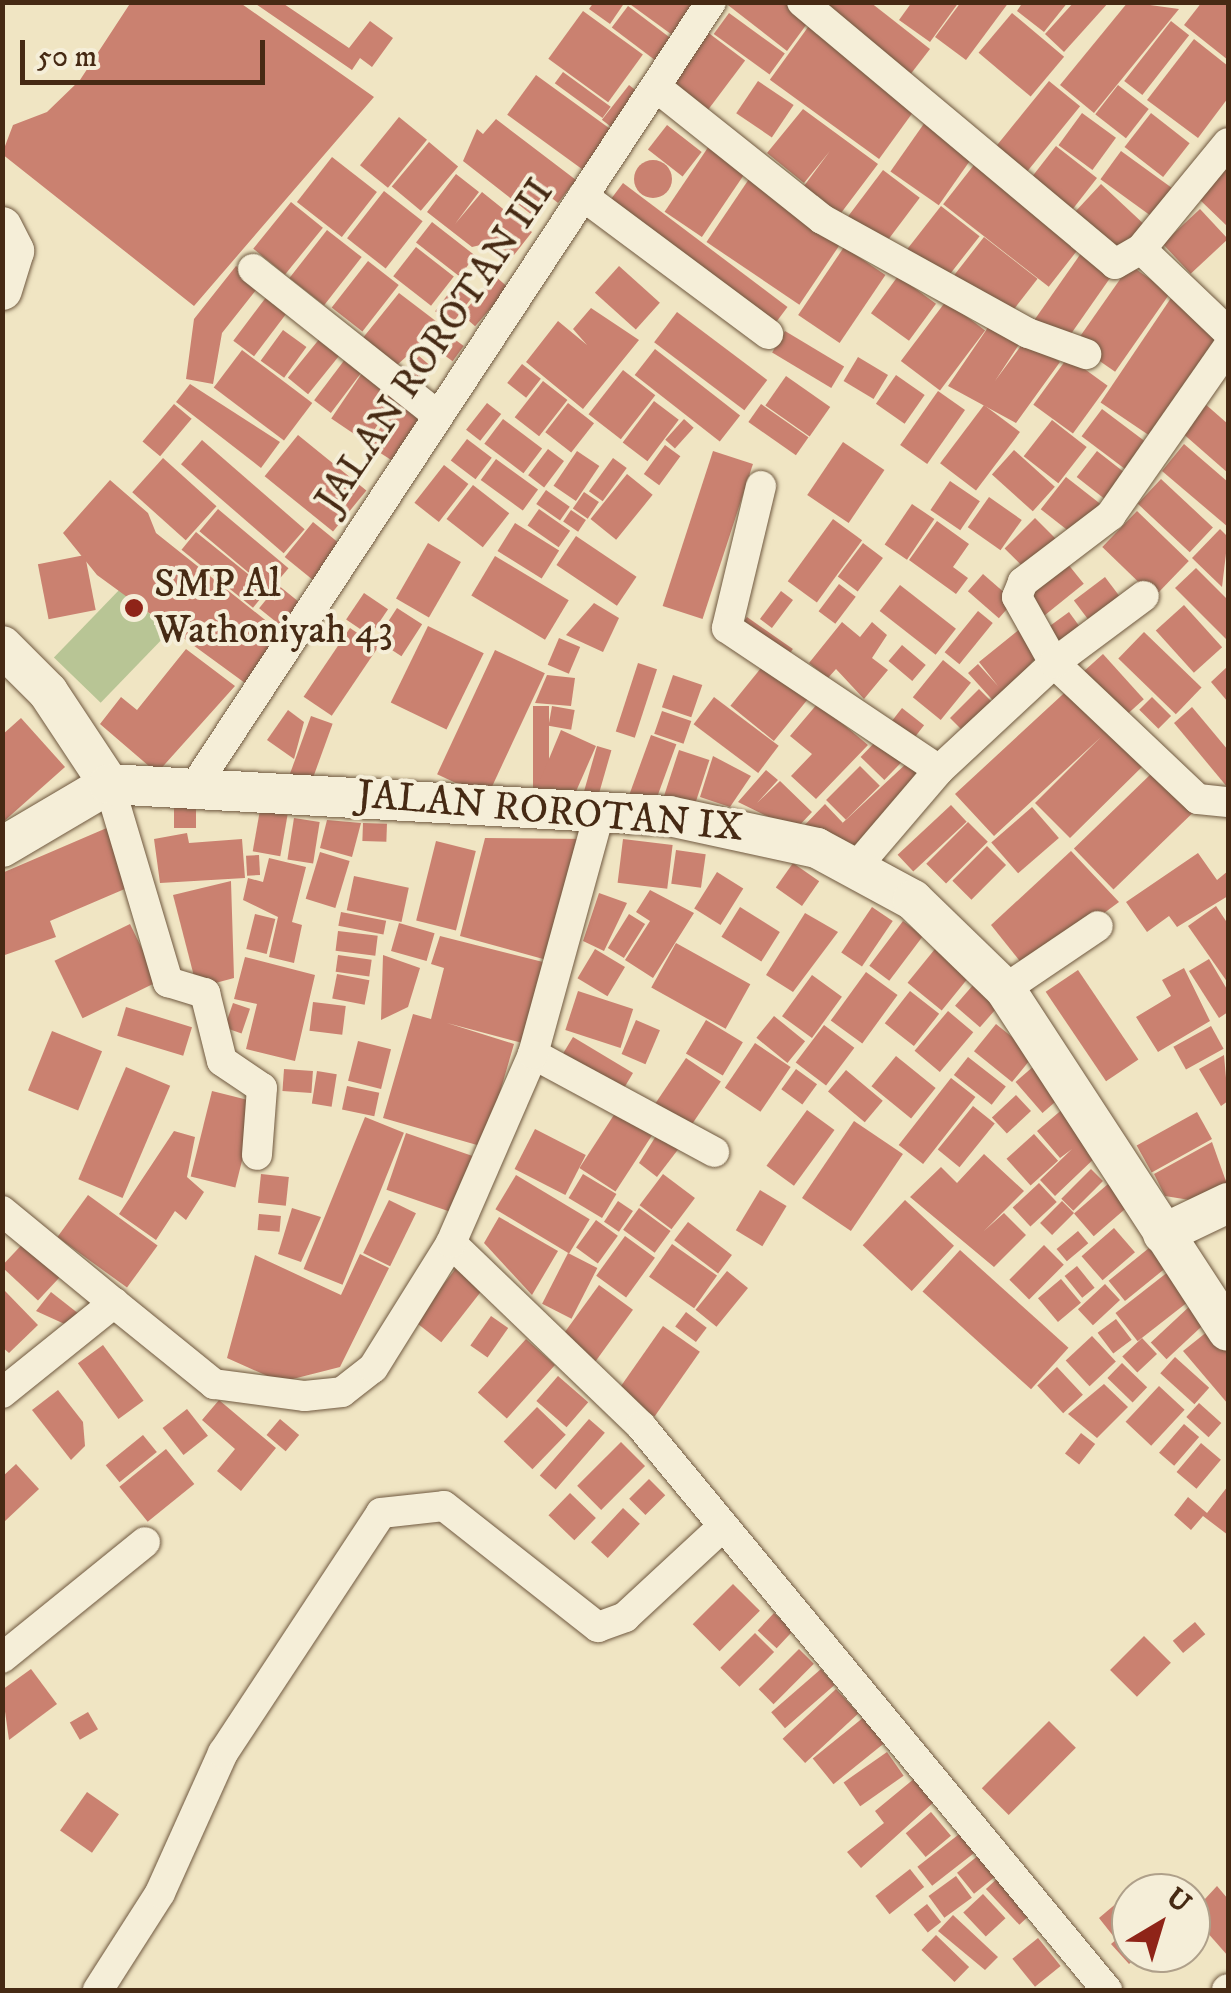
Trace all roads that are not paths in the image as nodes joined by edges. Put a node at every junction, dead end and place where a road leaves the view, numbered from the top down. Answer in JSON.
{"nodes":[{"id":1,"x":711,"y":2,"type":"edge"},
{"id":2,"x":802,"y":2,"type":"edge"},
{"id":3,"x":656,"y":87,"type":"junction"},
{"id":4,"x":1228,"y":143,"type":"edge"},
{"id":5,"x":583,"y":196,"type":"junction"},
{"id":6,"x":2,"y":226,"type":"edge"},
{"id":7,"x":1140,"y":249,"type":"junction"},
{"id":8,"x":253,"y":268,"type":"dead end"},
{"id":9,"x":2,"y":290,"type":"edge"},
{"id":10,"x":1228,"y":332,"type":"edge"},
{"id":11,"x":768,"y":334,"type":"dead end"},
{"id":12,"x":1228,"y":348,"type":"edge"},
{"id":13,"x":1086,"y":354,"type":"dead end"},
{"id":14,"x":436,"y":414,"type":"junction"},
{"id":15,"x":761,"y":486,"type":"dead end"},
{"id":16,"x":1144,"y":596,"type":"dead end"},
{"id":17,"x":2,"y":646,"type":"edge"},
{"id":18,"x":1054,"y":663,"type":"junction"},
{"id":19,"x":938,"y":770,"type":"junction"},
{"id":20,"x":109,"y":784,"type":"junction"},
{"id":21,"x":195,"y":786,"type":"junction"},
{"id":22,"x":1228,"y":802,"type":"edge"},
{"id":23,"x":600,"y":811,"type":"junction"},
{"id":24,"x":2,"y":846,"type":"edge"},
{"id":25,"x":857,"y":866,"type":"junction"},
{"id":26,"x":1098,"y":926,"type":"dead end"},
{"id":27,"x":1005,"y":988,"type":"junction"},
{"id":28,"x":533,"y":1054,"type":"junction"},
{"id":29,"x":714,"y":1152,"type":"dead end"},
{"id":30,"x":257,"y":1155,"type":"dead end"},
{"id":31,"x":1228,"y":1203,"type":"edge"},
{"id":32,"x":2,"y":1211,"type":"edge"},
{"id":33,"x":1163,"y":1234,"type":"junction"},
{"id":34,"x":451,"y":1243,"type":"junction"},
{"id":35,"x":114,"y":1304,"type":"junction"},
{"id":36,"x":1228,"y":1332,"type":"edge"},
{"id":37,"x":2,"y":1393,"type":"edge"},
{"id":38,"x":720,"y":1528,"type":"junction"},
{"id":39,"x":144,"y":1542,"type":"dead end"},
{"id":40,"x":2,"y":1658,"type":"edge"},
{"id":41,"x":98,"y":1990,"type":"edge"},
{"id":42,"x":1107,"y":1990,"type":"edge"}],
"edges":[{"from":1,"to":3,"type":"street","name":"JALAN ROROTAN III"},
{"from":2,"to":7,"type":"street"},
{"from":3,"to":5,"type":"street","name":"JALAN ROROTAN III"},
{"from":3,"to":13,"type":"street"},
{"from":4,"to":7,"type":"street"},
{"from":5,"to":11,"type":"street"},
{"from":5,"to":14,"type":"street","name":"JALAN ROROTAN III"},
{"from":6,"to":9,"type":"street"},
{"from":7,"to":10,"type":"street"},
{"from":8,"to":14,"type":"street"},
{"from":12,"to":18,"type":"street"},
{"from":14,"to":21,"type":"street","name":"JALAN ROROTAN III"},
{"from":15,"to":19,"type":"street"},
{"from":16,"to":18,"type":"street"},
{"from":17,"to":20,"type":"street"},
{"from":18,"to":19,"type":"street"},
{"from":18,"to":22,"type":"street"},
{"from":19,"to":25,"type":"street"},
{"from":20,"to":21,"type":"street","name":"JALAN ROROTAN IX"},
{"from":20,"to":24,"type":"street"},
{"from":20,"to":30,"type":"street"},
{"from":21,"to":23,"type":"street","name":"JALAN ROROTAN IX"},
{"from":23,"to":25,"type":"street","name":"JALAN ROROTAN IX"},
{"from":23,"to":28,"type":"street"},
{"from":25,"to":27,"type":"street","name":"JALAN ROROTAN IX"},
{"from":26,"to":27,"type":"street"},
{"from":27,"to":33,"type":"street","name":"JALAN ROROTAN IX"},
{"from":28,"to":29,"type":"street"},
{"from":28,"to":34,"type":"street"},
{"from":31,"to":33,"type":"street"},
{"from":32,"to":35,"type":"street"},
{"from":33,"to":36,"type":"street","name":"JALAN ROROTAN IX"},
{"from":34,"to":35,"type":"street"},
{"from":34,"to":38,"type":"street"},
{"from":35,"to":37,"type":"street"},
{"from":38,"to":41,"type":"street"},
{"from":38,"to":42,"type":"street"},
{"from":39,"to":40,"type":"street"}]}
